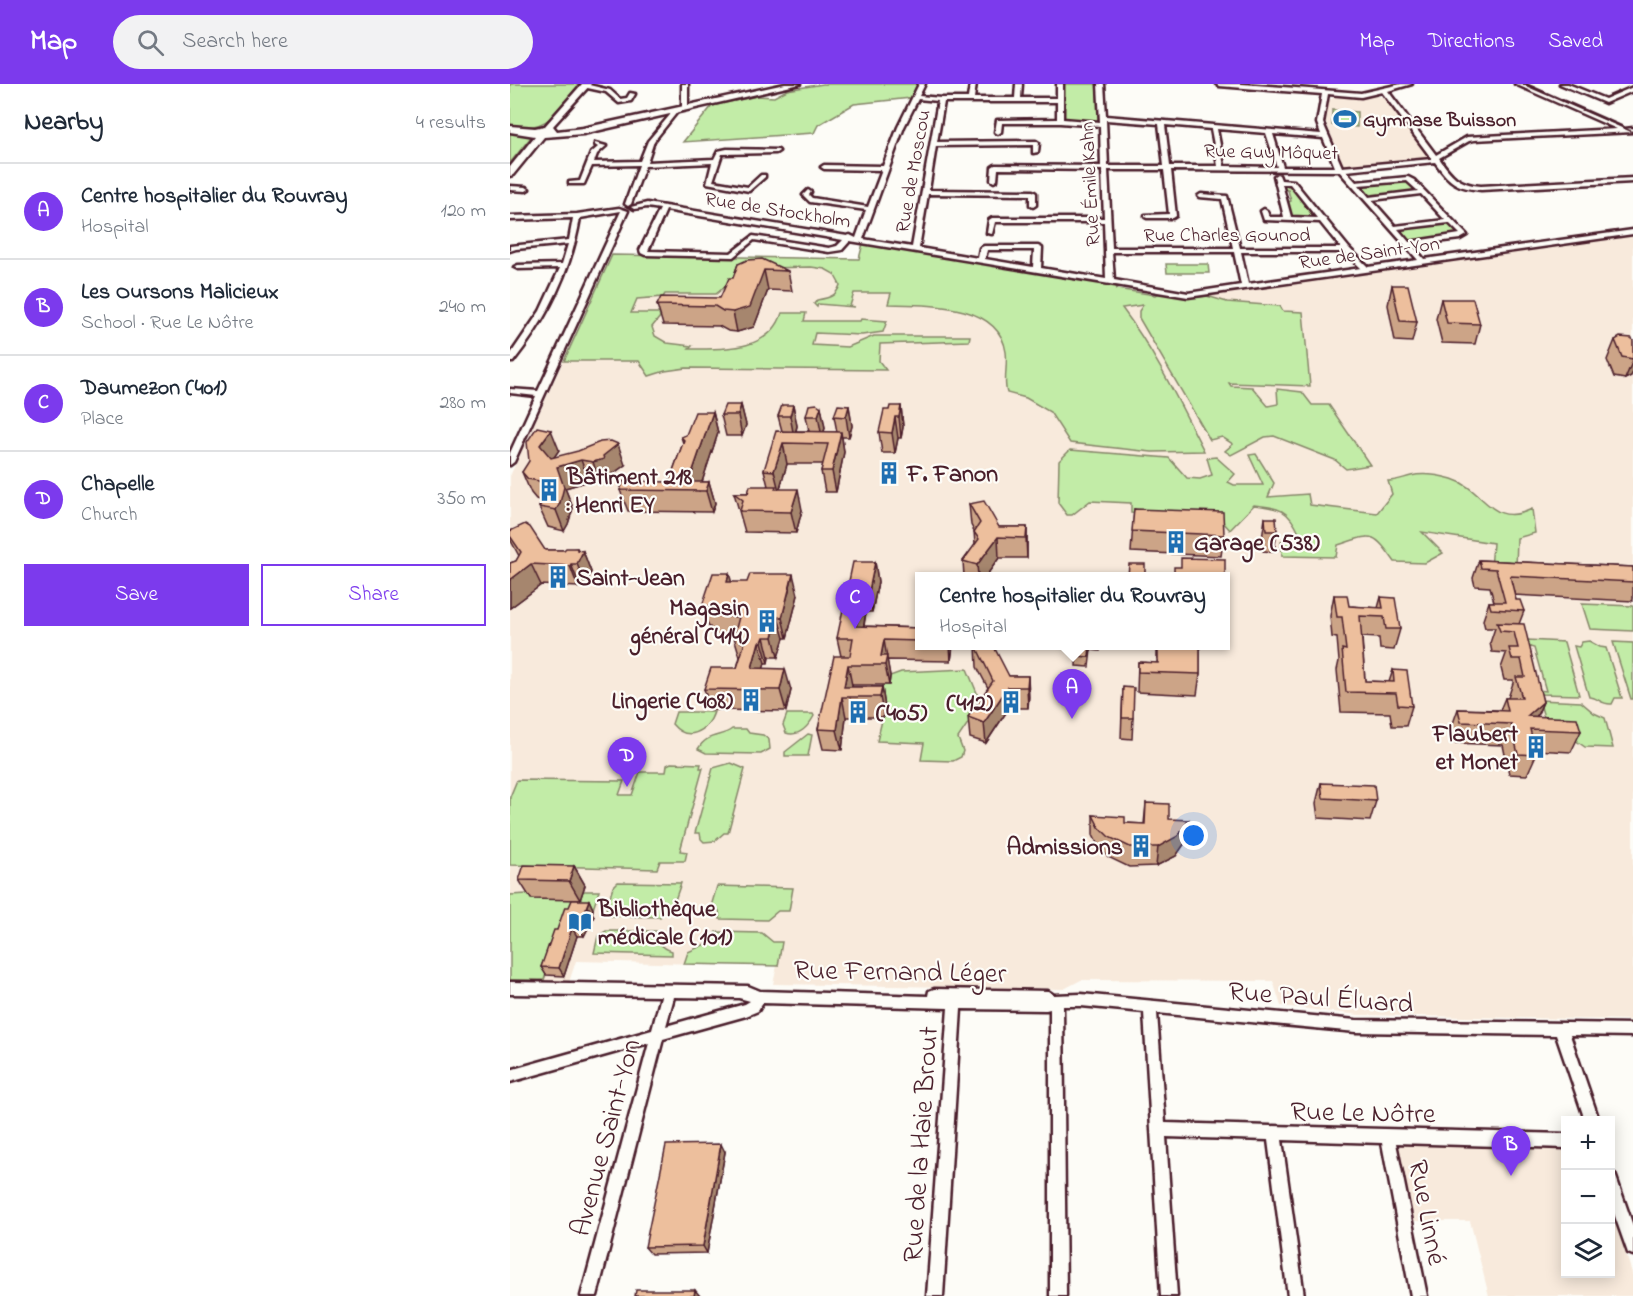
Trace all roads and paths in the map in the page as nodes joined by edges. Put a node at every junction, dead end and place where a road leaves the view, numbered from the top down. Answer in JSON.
{"nodes":[{"id":1,"x":685,"y":84,"type":"edge"},
{"id":2,"x":796,"y":84,"type":"edge"},
{"id":3,"x":922,"y":84,"type":"edge"},
{"id":4,"x":973,"y":84,"type":"edge"},
{"id":5,"x":1019,"y":84,"type":"edge"},
{"id":6,"x":1059,"y":84,"type":"edge"},
{"id":7,"x":1101,"y":84,"type":"edge"},
{"id":8,"x":1219,"y":84,"type":"edge"},
{"id":9,"x":1409,"y":84,"type":"edge"},
{"id":10,"x":1518,"y":84,"type":"edge"},
{"id":11,"x":1530,"y":84,"type":"edge"},
{"id":12,"x":1563,"y":84,"type":"edge"},
{"id":13,"x":586,"y":85,"type":"edge"},
{"id":14,"x":1633,"y":89,"type":"edge"},
{"id":15,"x":1384,"y":90,"type":"junction"},
{"id":16,"x":1325,"y":93,"type":"junction"},
{"id":17,"x":632,"y":94,"type":"dead end"},
{"id":18,"x":1588,"y":95,"type":"junction"},
{"id":19,"x":916,"y":97,"type":"junction"},
{"id":20,"x":941,"y":99,"type":"junction"},
{"id":21,"x":971,"y":99,"type":"junction"},
{"id":22,"x":1018,"y":99,"type":"junction"},
{"id":23,"x":1060,"y":100,"type":"junction"},
{"id":24,"x":1571,"y":102,"type":"junction"},
{"id":25,"x":686,"y":108,"type":"junction"},
{"id":26,"x":675,"y":111,"type":"junction"},
{"id":27,"x":1060,"y":121,"type":"junction"},
{"id":28,"x":1103,"y":122,"type":"junction"},
{"id":29,"x":1162,"y":123,"type":"junction"},
{"id":30,"x":1214,"y":127,"type":"junction"},
{"id":31,"x":510,"y":129,"type":"edge"},
{"id":32,"x":550,"y":129,"type":"junction"},
{"id":33,"x":1631,"y":131,"type":"edge"},
{"id":34,"x":998,"y":132,"type":"dead end"},
{"id":35,"x":1269,"y":132,"type":"junction"},
{"id":36,"x":538,"y":133,"type":"junction"},
{"id":37,"x":1325,"y":136,"type":"junction"},
{"id":38,"x":597,"y":144,"type":"dead end"},
{"id":39,"x":933,"y":144,"type":"junction"},
{"id":40,"x":776,"y":151,"type":"dead end"},
{"id":41,"x":1035,"y":152,"type":"dead end"},
{"id":42,"x":1436,"y":159,"type":"junction"},
{"id":43,"x":716,"y":161,"type":"junction"},
{"id":44,"x":643,"y":163,"type":"junction"},
{"id":45,"x":590,"y":164,"type":"junction"},
{"id":46,"x":1167,"y":166,"type":"junction"},
{"id":47,"x":1221,"y":166,"type":"junction"},
{"id":48,"x":824,"y":167,"type":"dead end"},
{"id":49,"x":1105,"y":167,"type":"junction"},
{"id":50,"x":1278,"y":167,"type":"junction"},
{"id":51,"x":887,"y":168,"type":"junction"},
{"id":52,"x":1339,"y":168,"type":"junction"},
{"id":53,"x":510,"y":173,"type":"edge"},
{"id":54,"x":763,"y":176,"type":"dead end"},
{"id":55,"x":994,"y":180,"type":"dead end"},
{"id":56,"x":1633,"y":180,"type":"edge"},
{"id":57,"x":1278,"y":182,"type":"junction"},
{"id":58,"x":572,"y":183,"type":"dead end"},
{"id":59,"x":1353,"y":184,"type":"junction"},
{"id":60,"x":510,"y":188,"type":"edge"},
{"id":61,"x":526,"y":189,"type":"dead end"},
{"id":62,"x":808,"y":192,"type":"dead end"},
{"id":63,"x":925,"y":192,"type":"junction"},
{"id":64,"x":1423,"y":192,"type":"junction"},
{"id":65,"x":1202,"y":196,"type":"dead end"},
{"id":66,"x":1367,"y":199,"type":"junction"},
{"id":67,"x":1033,"y":205,"type":"dead end"},
{"id":68,"x":627,"y":208,"type":"junction"},
{"id":69,"x":664,"y":208,"type":"junction"},
{"id":70,"x":870,"y":209,"type":"junction"},
{"id":71,"x":1264,"y":211,"type":"dead end"},
{"id":72,"x":577,"y":216,"type":"junction"},
{"id":73,"x":1147,"y":216,"type":"dead end"},
{"id":74,"x":510,"y":218,"type":"edge"},
{"id":75,"x":519,"y":219,"type":"junction"},
{"id":76,"x":1288,"y":219,"type":"junction"},
{"id":77,"x":1107,"y":220,"type":"junction"},
{"id":78,"x":1324,"y":220,"type":"junction"},
{"id":79,"x":1450,"y":220,"type":"junction"},
{"id":80,"x":510,"y":227,"type":"edge"},
{"id":81,"x":1393,"y":228,"type":"junction"},
{"id":82,"x":1633,"y":232,"type":"edge"},
{"id":83,"x":990,"y":233,"type":"dead end"},
{"id":84,"x":850,"y":237,"type":"junction"},
{"id":85,"x":859,"y":239,"type":"junction"},
{"id":86,"x":572,"y":242,"type":"junction"},
{"id":87,"x":1407,"y":244,"type":"junction"},
{"id":88,"x":915,"y":249,"type":"junction"},
{"id":89,"x":1108,"y":250,"type":"junction"},
{"id":90,"x":1236,"y":250,"type":"junction"},
{"id":91,"x":1346,"y":250,"type":"junction"},
{"id":92,"x":510,"y":252,"type":"edge"},
{"id":93,"x":981,"y":260,"type":"junction"},
{"id":94,"x":1422,"y":261,"type":"junction"},
{"id":95,"x":564,"y":266,"type":"junction"},
{"id":96,"x":518,"y":267,"type":"dead end"},
{"id":97,"x":1365,"y":268,"type":"junction"},
{"id":98,"x":1037,"y":270,"type":"junction"},
{"id":99,"x":1110,"y":282,"type":"junction"},
{"id":100,"x":1245,"y":287,"type":"junction"},
{"id":101,"x":510,"y":360,"type":"edge"},
{"id":102,"x":510,"y":391,"type":"edge"},
{"id":103,"x":542,"y":394,"type":"junction"},
{"id":104,"x":510,"y":462,"type":"edge"},
{"id":105,"x":510,"y":988,"type":"edge"},
{"id":106,"x":669,"y":991,"type":"junction"},
{"id":107,"x":742,"y":993,"type":"junction"},
{"id":108,"x":760,"y":997,"type":"junction"},
{"id":109,"x":955,"y":999,"type":"junction"},
{"id":110,"x":1056,"y":999,"type":"junction"},
{"id":111,"x":1008,"y":1004,"type":"joint"},
{"id":112,"x":1150,"y":1007,"type":"junction"},
{"id":113,"x":1561,"y":1029,"type":"junction"},
{"id":114,"x":1633,"y":1030,"type":"edge"},
{"id":115,"x":658,"y":1036,"type":"junction"},
{"id":116,"x":510,"y":1076,"type":"edge"},
{"id":117,"x":1591,"y":1116,"type":"edge"},
{"id":118,"x":1158,"y":1130,"type":"junction"},
{"id":119,"x":1274,"y":1134,"type":"junction"},
{"id":120,"x":1388,"y":1137,"type":"junction"},
{"id":121,"x":1561,"y":1141,"type":"edge"},
{"id":122,"x":1615,"y":1192,"type":"edge"},
{"id":123,"x":1633,"y":1248,"type":"edge"},
{"id":124,"x":589,"y":1296,"type":"edge"},
{"id":125,"x":935,"y":1296,"type":"edge"},
{"id":126,"x":1058,"y":1296,"type":"edge"},
{"id":127,"x":1170,"y":1296,"type":"edge"},
{"id":128,"x":1296,"y":1296,"type":"edge"},
{"id":129,"x":1419,"y":1296,"type":"edge"}],
"edges":[{"from":1,"to":25,"type":"street"},
{"from":2,"to":25,"type":"street"},
{"from":3,"to":19,"type":"street","name":"Rue de Stockholm"},
{"from":4,"to":21,"type":"street"},
{"from":5,"to":22,"type":"street"},
{"from":6,"to":23,"type":"street"},
{"from":7,"to":28,"type":"street","name":"Rue Émile Kahn"},
{"from":8,"to":16,"type":"street"},
{"from":9,"to":15,"type":"street"},
{"from":10,"to":33,"type":"street"},
{"from":11,"to":24,"type":"street"},
{"from":12,"to":18,"type":"street"},
{"from":13,"to":17,"type":"street"},
{"from":13,"to":32,"type":"street"},
{"from":14,"to":18,"type":"street"},
{"from":15,"to":16,"type":"street"},
{"from":15,"to":42,"type":"street"},
{"from":16,"to":37,"type":"street"},
{"from":18,"to":24,"type":"street"},
{"from":19,"to":20,"type":"street"},
{"from":19,"to":51,"type":"street","name":"Rue de Stockholm"},
{"from":20,"to":21,"type":"street"},
{"from":20,"to":39,"type":"street","name":"Rue de Moscou"},
{"from":21,"to":22,"type":"street"},
{"from":22,"to":23,"type":"street"},
{"from":23,"to":27,"type":"street"},
{"from":24,"to":33,"type":"street"},
{"from":25,"to":26,"type":"street"},
{"from":26,"to":32,"type":"street"},
{"from":26,"to":44,"type":"street"},
{"from":27,"to":28,"type":"street"},
{"from":27,"to":34,"type":"street"},
{"from":28,"to":29,"type":"street"},
{"from":28,"to":49,"type":"street","name":"Rue Émile Kahn"},
{"from":29,"to":30,"type":"street"},
{"from":29,"to":46,"type":"street"},
{"from":30,"to":35,"type":"street"},
{"from":30,"to":47,"type":"street"},
{"from":31,"to":36,"type":"street"},
{"from":32,"to":36,"type":"street"},
{"from":33,"to":42,"type":"street"},
{"from":35,"to":37,"type":"street"},
{"from":35,"to":50,"type":"street"},
{"from":36,"to":53,"type":"street"},
{"from":37,"to":52,"type":"street"},
{"from":38,"to":45,"type":"street"},
{"from":39,"to":41,"type":"street"},
{"from":39,"to":63,"type":"street","name":"Rue de Moscou"},
{"from":40,"to":43,"type":"street"},
{"from":42,"to":52,"type":"street","name":"Rue Guy Môquet"},
{"from":42,"to":56,"type":"street"},
{"from":43,"to":44,"type":"street"},
{"from":43,"to":54,"type":"street"},
{"from":44,"to":45,"type":"street"},
{"from":44,"to":68,"type":"street"},
{"from":45,"to":58,"type":"street"},
{"from":46,"to":47,"type":"street","name":"Rue Guy Môquet"},
{"from":46,"to":49,"type":"street","name":"Rue Guy Môquet"},
{"from":46,"to":73,"type":"street"},
{"from":47,"to":50,"type":"street","name":"Rue Guy Môquet"},
{"from":48,"to":51,"type":"street"},
{"from":49,"to":55,"type":"street","name":"Rue Guy Môquet"},
{"from":49,"to":77,"type":"street","name":"Rue Émile Kahn"},
{"from":50,"to":52,"type":"street","name":"Rue Guy Môquet"},
{"from":50,"to":57,"type":"street"},
{"from":51,"to":70,"type":"street","name":"Rue de Stockholm"},
{"from":52,"to":59,"type":"street"},
{"from":57,"to":76,"type":"street"},
{"from":57,"to":78,"type":"street"},
{"from":59,"to":64,"type":"street"},
{"from":59,"to":66,"type":"street"},
{"from":60,"to":61,"type":"street"},
{"from":62,"to":70,"type":"street"},
{"from":63,"to":67,"type":"street"},
{"from":63,"to":88,"type":"street","name":"Rue de Moscou"},
{"from":64,"to":66,"type":"street"},
{"from":64,"to":79,"type":"street"},
{"from":65,"to":90,"type":"street"},
{"from":66,"to":81,"type":"street"},
{"from":68,"to":69,"type":"street","name":"Rue de Stockholm"},
{"from":68,"to":72,"type":"street","name":"Rue de Stockholm"},
{"from":68,"to":103,"type":"street"},
{"from":69,"to":84,"type":"street","name":"Rue de Stockholm"},
{"from":69,"to":84,"type":"street"},
{"from":70,"to":85,"type":"street","name":"Rue de Stockholm"},
{"from":71,"to":76,"type":"street"},
{"from":72,"to":75,"type":"street","name":"Rue de Stockholm"},
{"from":72,"to":86,"type":"street"},
{"from":74,"to":75,"type":"street","name":"Rue de Stockholm"},
{"from":75,"to":80,"type":"street"},
{"from":76,"to":78,"type":"street"},
{"from":77,"to":83,"type":"street"},
{"from":77,"to":89,"type":"street","name":"Rue Émile Kahn"},
{"from":78,"to":91,"type":"street"},
{"from":79,"to":81,"type":"street"},
{"from":79,"to":87,"type":"street"},
{"from":81,"to":87,"type":"street"},
{"from":82,"to":94,"type":"street","name":"Rue de Saint-Yon"},
{"from":84,"to":85,"type":"street","name":"Rue de Stockholm"},
{"from":85,"to":88,"type":"street","name":"Rue de Saint-Yon"},
{"from":86,"to":92,"type":"street"},
{"from":86,"to":95,"type":"street"},
{"from":87,"to":94,"type":"street"},
{"from":88,"to":93,"type":"street","name":"Rue de Saint-Yon"},
{"from":89,"to":90,"type":"street","name":"Rue Charles Gounod"},
{"from":89,"to":99,"type":"street","name":"Rue Émile Kahn"},
{"from":90,"to":91,"type":"street","name":"Rue Charles Gounod"},
{"from":90,"to":100,"type":"street"},
{"from":91,"to":97,"type":"street"},
{"from":93,"to":98,"type":"street","name":"Rue de Saint-Yon"},
{"from":93,"to":98,"type":"street"},
{"from":94,"to":97,"type":"street","name":"Rue de Saint-Yon"},
{"from":95,"to":96,"type":"street"},
{"from":95,"to":101,"type":"street"},
{"from":97,"to":100,"type":"street","name":"Rue de Saint-Yon"},
{"from":98,"to":99,"type":"street","name":"Rue de Saint-Yon"},
{"from":99,"to":100,"type":"street","name":"Rue de Saint-Yon"},
{"from":102,"to":103,"type":"street"},
{"from":103,"to":104,"type":"street"},
{"from":105,"to":106,"type":"street","name":"Rue Fernand Léger"},
{"from":106,"to":107,"type":"street","name":"Rue Fernand Léger"},
{"from":106,"to":115,"type":"street","name":"Avenue Saint-Yon"},
{"from":107,"to":108,"type":"street","name":"Rue Fernand Léger"},
{"from":107,"to":109,"type":"street","name":"Rue Fernand Léger"},
{"from":108,"to":109,"type":"street","name":"Rue Fernand Léger"},
{"from":108,"to":115,"type":"street"},
{"from":109,"to":110,"type":"street","name":"Rue Fernand Léger"},
{"from":109,"to":111,"type":"street","name":"Rue Fernand Léger"},
{"from":109,"to":125,"type":"street","name":"Rue de la Haie Brout"},
{"from":110,"to":111,"type":"street","name":"Rue Paul Éluard"},
{"from":110,"to":112,"type":"street","name":"Rue Paul Éluard"},
{"from":110,"to":126,"type":"street"},
{"from":112,"to":113,"type":"street","name":"Rue Paul Éluard"},
{"from":112,"to":118,"type":"street"},
{"from":113,"to":114,"type":"street","name":"Rue Paul Éluard"},
{"from":113,"to":117,"type":"street"},
{"from":115,"to":116,"type":"street"},
{"from":115,"to":124,"type":"street","name":"Avenue Saint-Yon"},
{"from":118,"to":119,"type":"street","name":"Rue Le Nôtre"},
{"from":118,"to":127,"type":"street"},
{"from":119,"to":120,"type":"street","name":"Rue Le Nôtre"},
{"from":119,"to":128,"type":"street"},
{"from":120,"to":121,"type":"street","name":"Rue Le Nôtre"},
{"from":120,"to":129,"type":"street","name":"Rue Linné"},
{"from":122,"to":123,"type":"street"}]}
